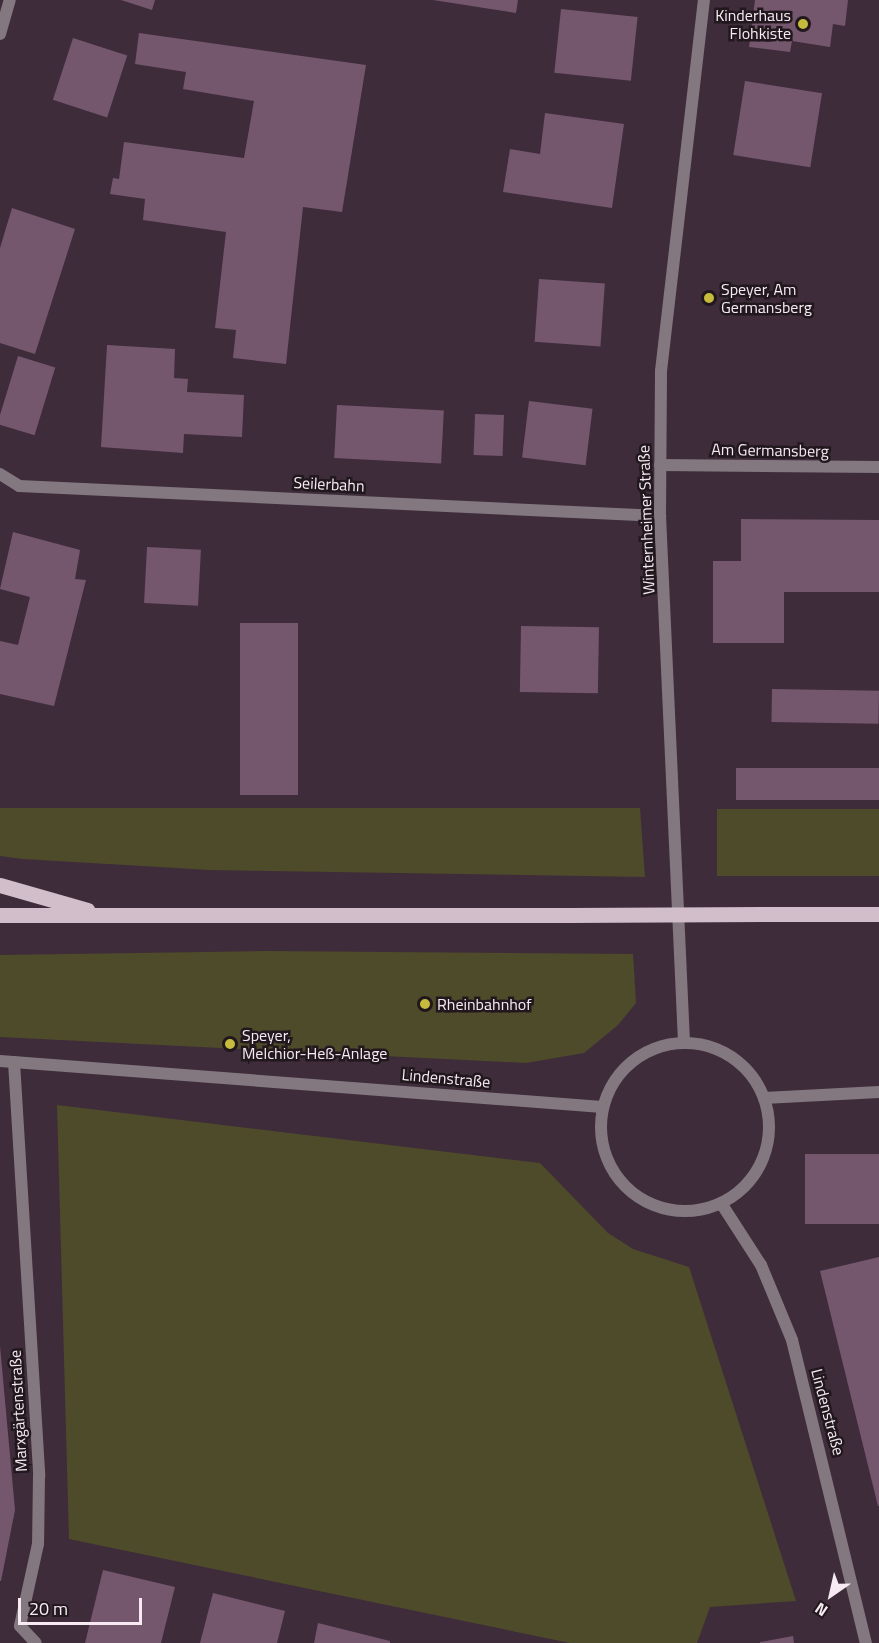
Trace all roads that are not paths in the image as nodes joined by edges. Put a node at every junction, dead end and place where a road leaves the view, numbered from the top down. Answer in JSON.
{"nodes":[{"id":1,"x":10,"y":0,"type":"edge"},
{"id":2,"x":704,"y":0,"type":"edge"},
{"id":3,"x":0,"y":34,"type":"edge"},
{"id":4,"x":660,"y":465,"type":"junction"},
{"id":5,"x":879,"y":467,"type":"edge"},
{"id":6,"x":0,"y":474,"type":"edge"},
{"id":7,"x":660,"y":516,"type":"junction"},
{"id":8,"x":0,"y":885,"type":"edge"},
{"id":9,"x":879,"y":914,"type":"edge"},
{"id":10,"x":0,"y":915,"type":"edge"},
{"id":11,"x":104,"y":915,"type":"junction"},
{"id":12,"x":684,"y":1042,"type":"junction"},
{"id":13,"x":0,"y":1061,"type":"edge"},
{"id":14,"x":14,"y":1062,"type":"junction"},
{"id":15,"x":879,"y":1092,"type":"edge"},
{"id":16,"x":764,"y":1098,"type":"junction"},
{"id":17,"x":602,"y":1107,"type":"junction"},
{"id":18,"x":721,"y":1203,"type":"junction"},
{"id":19,"x":36,"y":1643,"type":"edge"},
{"id":20,"x":866,"y":1643,"type":"edge"}],
"edges":[{"from":1,"to":3,"type":"street"},
{"from":2,"to":4,"type":"street","name":"Winternheimer Straße"},
{"from":4,"to":5,"type":"street","name":"Am Germansberg"},
{"from":4,"to":7,"type":"street","name":"Winternheimer Straße"},
{"from":6,"to":7,"type":"street","name":"Seilerbahn"},
{"from":7,"to":12,"type":"street","name":"Winternheimer Straße"},
{"from":8,"to":11,"type":"main road"},
{"from":9,"to":11,"type":"main road","bridge":true},
{"from":10,"to":11,"type":"main road"},
{"from":12,"to":16,"type":"street"},
{"from":12,"to":17,"type":"street"},
{"from":13,"to":14,"type":"street","name":"Lindenstraße"},
{"from":14,"to":17,"type":"street","name":"Lindenstraße"},
{"from":14,"to":19,"type":"street","name":"Marxgärtenstraße"},
{"from":15,"to":16,"type":"street"},
{"from":16,"to":18,"type":"street"},
{"from":17,"to":18,"type":"street"},
{"from":18,"to":20,"type":"street","name":"Lindenstraße"}]}
